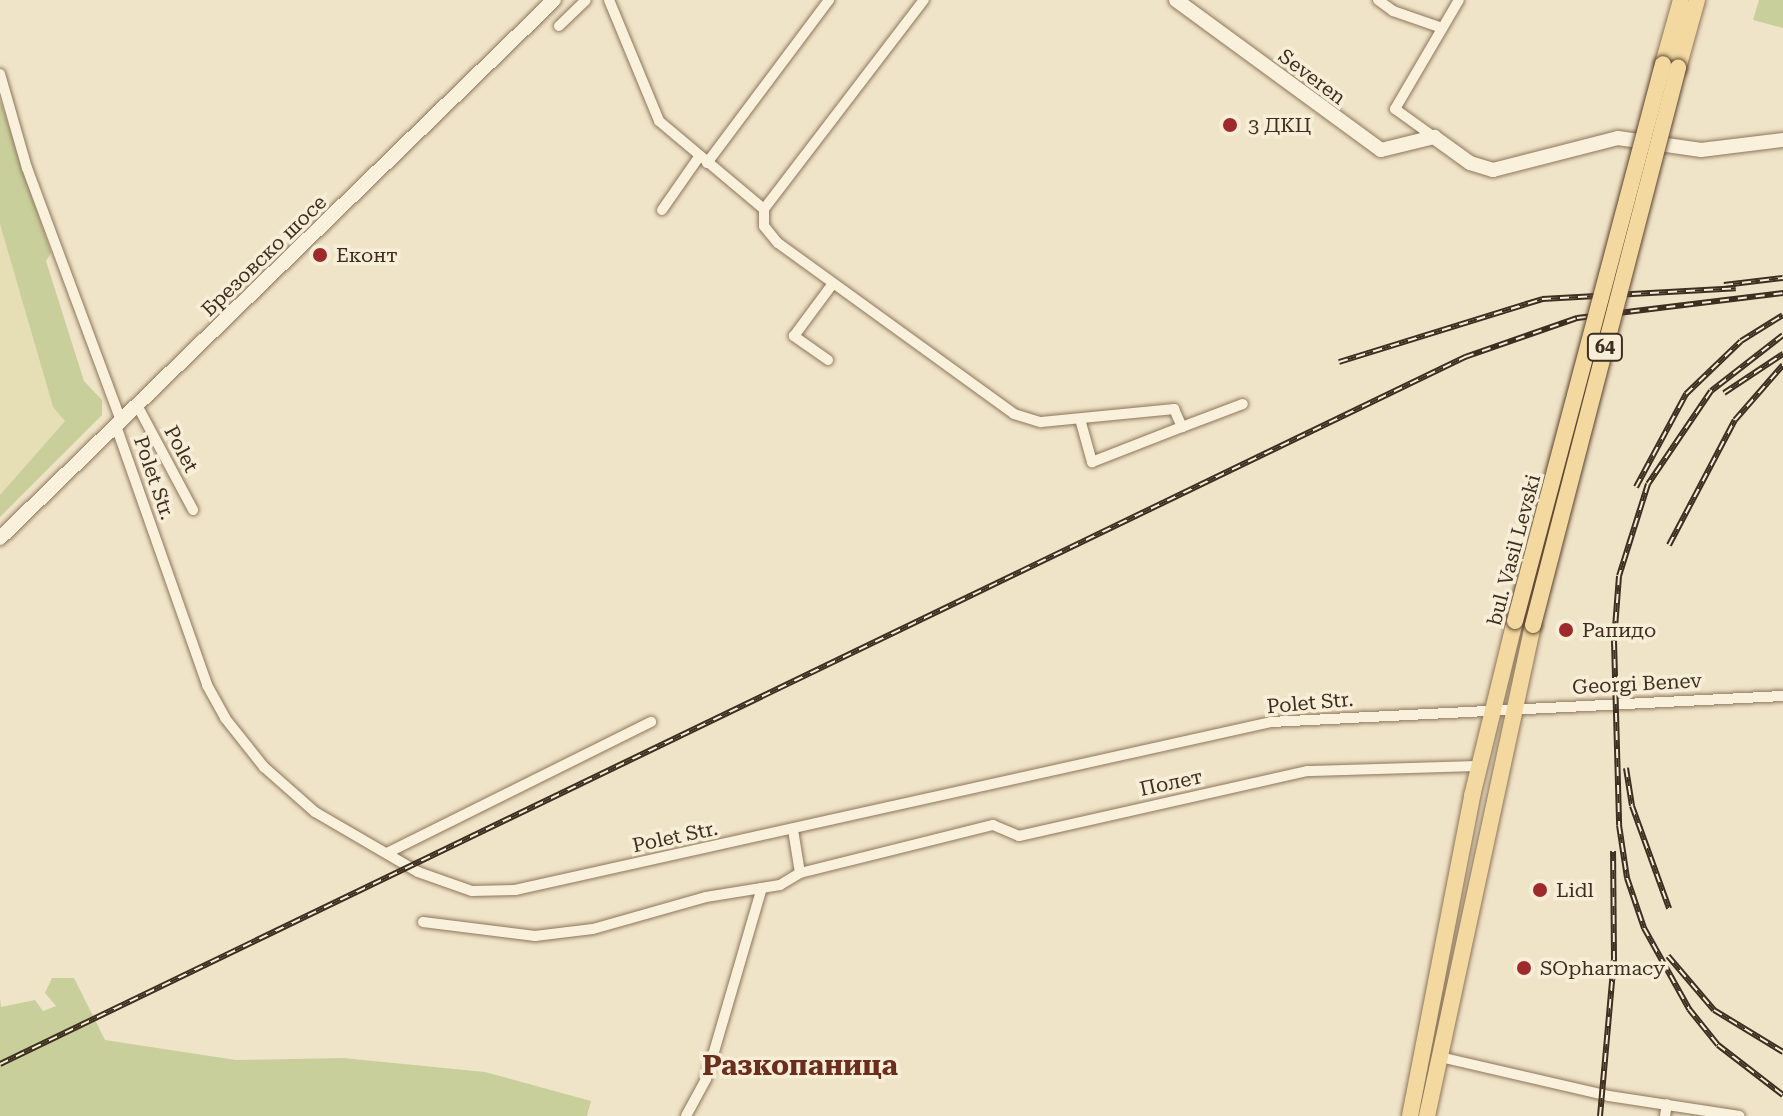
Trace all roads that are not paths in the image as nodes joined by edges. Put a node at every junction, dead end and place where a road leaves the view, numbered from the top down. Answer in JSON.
{"nodes":[{"id":1,"x":554,"y":0,"type":"edge"},
{"id":2,"x":586,"y":0,"type":"edge"},
{"id":3,"x":609,"y":0,"type":"edge"},
{"id":4,"x":829,"y":0,"type":"edge"},
{"id":5,"x":924,"y":0,"type":"edge"},
{"id":6,"x":1176,"y":0,"type":"edge"},
{"id":7,"x":1378,"y":0,"type":"edge"},
{"id":8,"x":1459,"y":0,"type":"edge"},
{"id":9,"x":1681,"y":0,"type":"edge"},
{"id":10,"x":1697,"y":0,"type":"edge"},
{"id":11,"x":559,"y":26,"type":"dead end"},
{"id":12,"x":1442,"y":28,"type":"junction"},
{"id":13,"x":1671,"y":66,"type":"junction"},
{"id":14,"x":0,"y":74,"type":"edge"},
{"id":15,"x":1434,"y":137,"type":"junction"},
{"id":16,"x":1783,"y":140,"type":"edge"},
{"id":17,"x":703,"y":160,"type":"junction"},
{"id":18,"x":764,"y":209,"type":"junction"},
{"id":19,"x":662,"y":210,"type":"dead end"},
{"id":20,"x":831,"y":286,"type":"junction"},
{"id":21,"x":828,"y":360,"type":"dead end"},
{"id":22,"x":1243,"y":404,"type":"dead end"},
{"id":23,"x":137,"y":405,"type":"junction"},
{"id":24,"x":1080,"y":419,"type":"junction"},
{"id":25,"x":118,"y":424,"type":"junction"},
{"id":26,"x":1182,"y":427,"type":"junction"},
{"id":27,"x":193,"y":510,"type":"dead end"},
{"id":28,"x":0,"y":538,"type":"edge"},
{"id":29,"x":1783,"y":696,"type":"edge"},
{"id":30,"x":1512,"y":708,"type":"junction"},
{"id":31,"x":1493,"y":709,"type":"junction"},
{"id":32,"x":651,"y":722,"type":"dead end"},
{"id":33,"x":1480,"y":766,"type":"junction"},
{"id":34,"x":793,"y":830,"type":"junction"},
{"id":35,"x":387,"y":853,"type":"junction"},
{"id":36,"x":800,"y":873,"type":"junction"},
{"id":37,"x":762,"y":888,"type":"junction"},
{"id":38,"x":423,"y":922,"type":"dead end"},
{"id":39,"x":1440,"y":1057,"type":"junction"},
{"id":40,"x":1667,"y":1104,"type":"junction"},
{"id":41,"x":686,"y":1116,"type":"edge"},
{"id":42,"x":1410,"y":1116,"type":"edge"},
{"id":43,"x":1427,"y":1116,"type":"edge"},
{"id":44,"x":1665,"y":1116,"type":"edge"},
{"id":45,"x":1739,"y":1116,"type":"edge"}],
"edges":[{"from":1,"to":23,"type":"street","name":"Брезовско шосе"},
{"from":2,"to":11,"type":"street"},
{"from":3,"to":17,"type":"street"},
{"from":4,"to":17,"type":"street"},
{"from":5,"to":18,"type":"street"},
{"from":6,"to":15,"type":"street","name":"Severen"},
{"from":7,"to":12,"type":"street"},
{"from":8,"to":12,"type":"street"},
{"from":9,"to":13,"type":"main road","name":"bul. Vasil Levski","number":"64"},
{"from":10,"to":13,"type":"main road","name":"bul. Vasil Levski","number":"64"},
{"from":12,"to":15,"type":"street"},
{"from":13,"to":30,"type":"main road","name":"bul. Vasil Levski","number":"64","bridge":true},
{"from":13,"to":31,"type":"main road","name":"bul. Vasil Levski","number":"64","bridge":true},
{"from":14,"to":25,"type":"street","name":"Polet Str."},
{"from":15,"to":16,"type":"street"},
{"from":17,"to":18,"type":"street"},
{"from":17,"to":19,"type":"street"},
{"from":18,"to":20,"type":"street"},
{"from":20,"to":21,"type":"street"},
{"from":20,"to":24,"type":"street"},
{"from":22,"to":26,"type":"street"},
{"from":23,"to":25,"type":"street","name":"Брезовско шосе"},
{"from":23,"to":27,"type":"street","name":"Polet"},
{"from":24,"to":26,"type":"street"},
{"from":24,"to":26,"type":"street"},
{"from":25,"to":28,"type":"street","name":"Брезовско шосе"},
{"from":25,"to":35,"type":"street","name":"Polet Str."},
{"from":29,"to":30,"type":"street","name":"Georgi Benev"},
{"from":30,"to":31,"type":"street","name":"Georgi Benev"},
{"from":30,"to":39,"type":"main road","name":"bul. Vasil Levski","number":"64"},
{"from":31,"to":33,"type":"main road","name":"bul. Vasil Levski","number":"64"},
{"from":31,"to":34,"type":"street","name":"Polet Str."},
{"from":32,"to":35,"type":"street"},
{"from":33,"to":36,"type":"street","name":"Полет"},
{"from":33,"to":42,"type":"main road","name":"bul. Vasil Levski","number":"64"},
{"from":34,"to":35,"type":"street","name":"Polet Str."},
{"from":34,"to":36,"type":"street"},
{"from":36,"to":37,"type":"street","name":"Полет"},
{"from":37,"to":38,"type":"street","name":"Полет"},
{"from":37,"to":41,"type":"street"},
{"from":39,"to":40,"type":"street"},
{"from":39,"to":43,"type":"main road","name":"bul. Vasil Levski","number":"64"},
{"from":40,"to":44,"type":"street"},
{"from":40,"to":45,"type":"street"}]}
